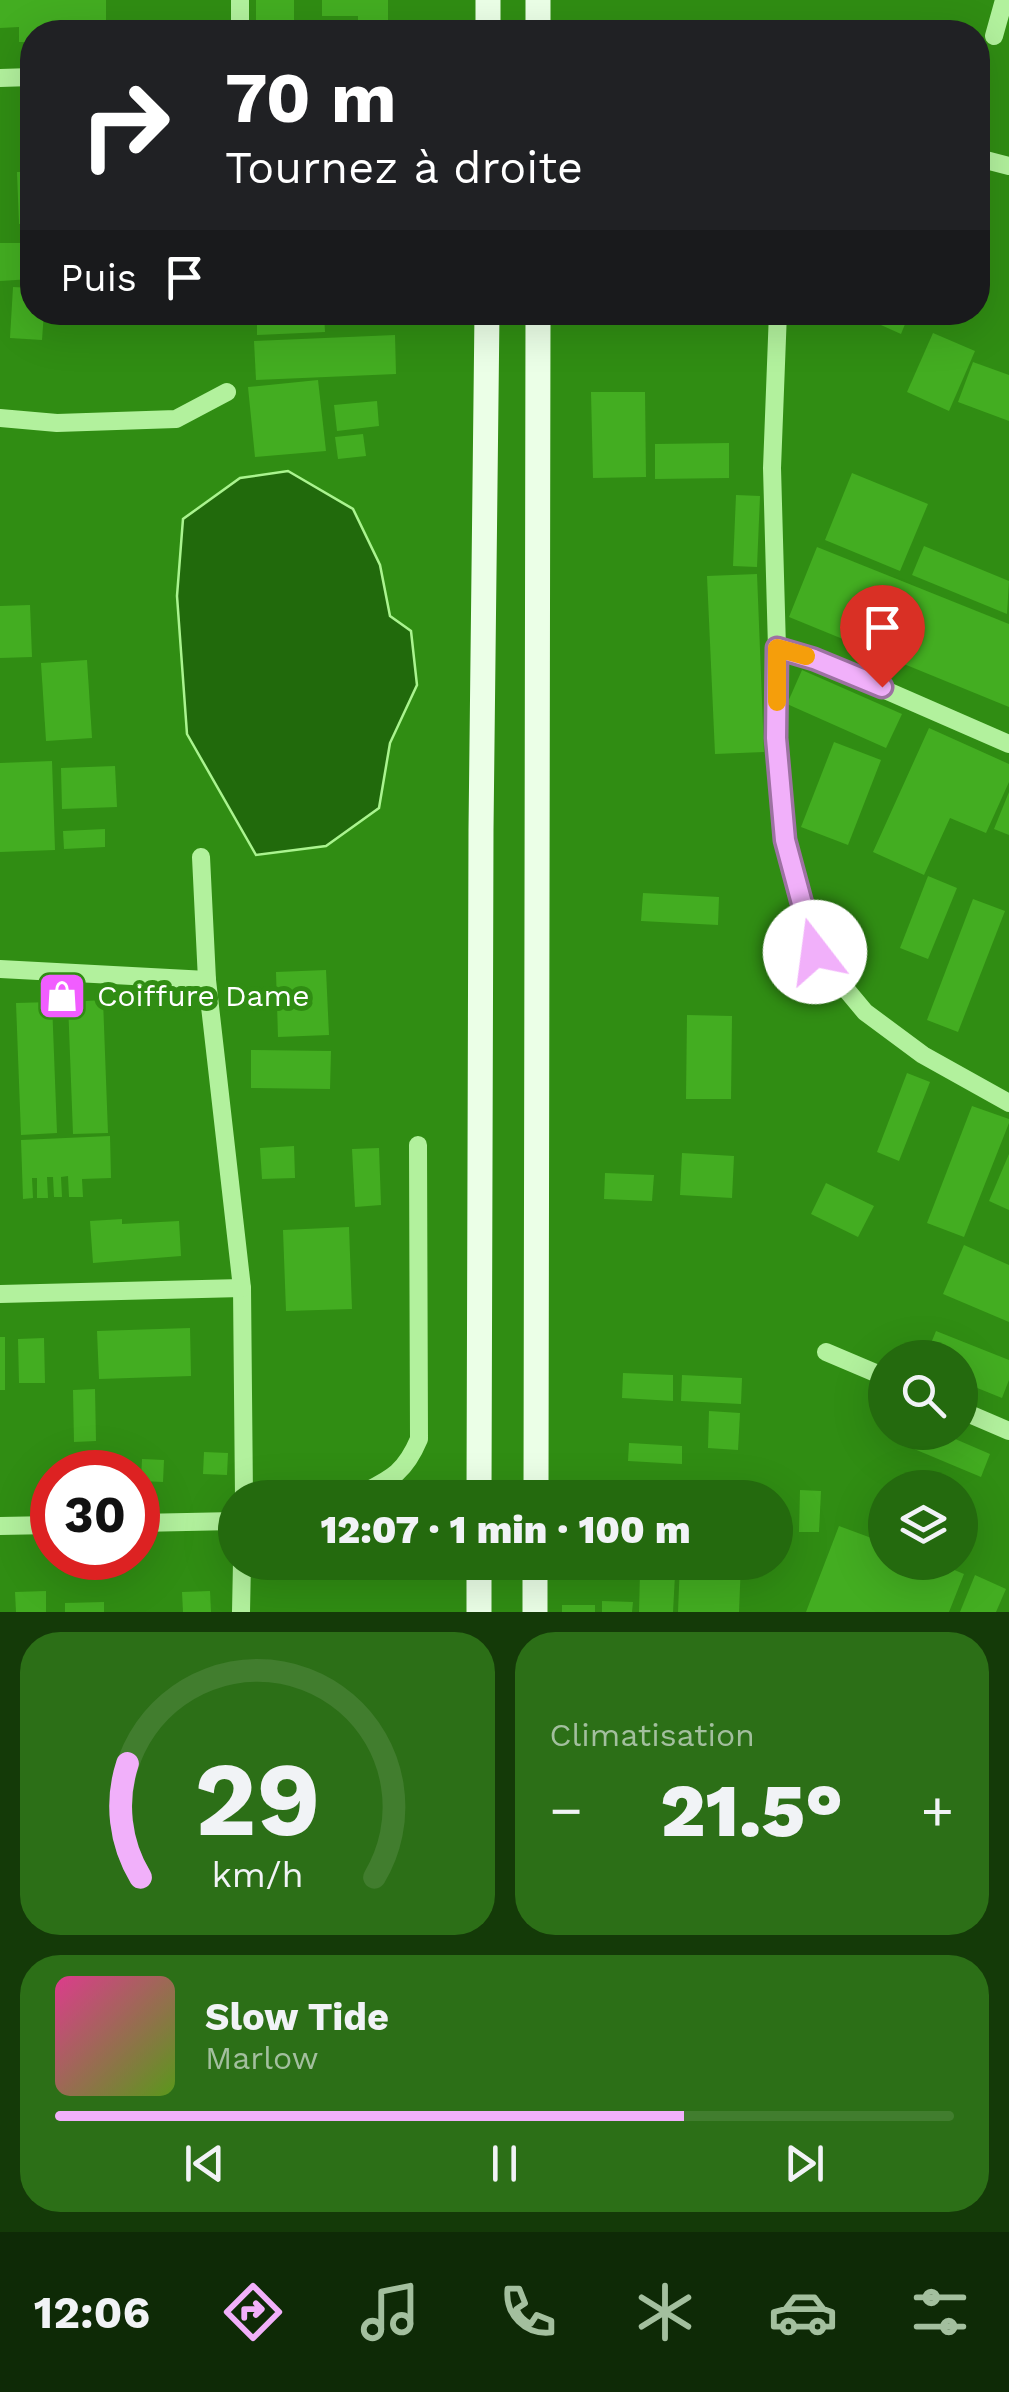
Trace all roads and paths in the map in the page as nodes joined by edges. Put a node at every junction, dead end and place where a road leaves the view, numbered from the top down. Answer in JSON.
{"nodes":[{"id":1,"x":1004,"y":0,"type":"edge"},
{"id":2,"x":994,"y":36,"type":"dead end"},
{"id":3,"x":487,"y":325,"type":"edge"},
{"id":4,"x":538,"y":325,"type":"edge"},
{"id":5,"x":778,"y":325,"type":"edge"},
{"id":6,"x":228,"y":392,"type":"dead end"},
{"id":7,"x":0,"y":418,"type":"edge"},
{"id":8,"x":777,"y":648,"type":"junction"},
{"id":9,"x":1009,"y":744,"type":"edge"},
{"id":10,"x":201,"y":857,"type":"dead end"},
{"id":11,"x":0,"y":969,"type":"edge"},
{"id":12,"x":207,"y":980,"type":"junction"},
{"id":13,"x":1009,"y":1103,"type":"edge"},
{"id":14,"x":418,"y":1146,"type":"dead end"},
{"id":15,"x":242,"y":1288,"type":"junction"},
{"id":16,"x":0,"y":1294,"type":"edge"},
{"id":17,"x":826,"y":1352,"type":"dead end"},
{"id":18,"x":868,"y":1370,"type":"edge"},
{"id":19,"x":978,"y":1417,"type":"edge"},
{"id":20,"x":1009,"y":1430,"type":"edge"},
{"id":21,"x":244,"y":1480,"type":"edge"},
{"id":22,"x":383,"y":1480,"type":"edge"},
{"id":23,"x":480,"y":1480,"type":"edge"},
{"id":24,"x":536,"y":1480,"type":"edge"},
{"id":25,"x":218,"y":1521,"type":"edge"},
{"id":26,"x":160,"y":1523,"type":"edge"},
{"id":27,"x":30,"y":1525,"type":"edge"},
{"id":28,"x":0,"y":1526,"type":"edge"},
{"id":29,"x":242,"y":1580,"type":"edge"},
{"id":30,"x":479,"y":1580,"type":"edge"},
{"id":31,"x":535,"y":1580,"type":"edge"},
{"id":32,"x":241,"y":1612,"type":"edge"},
{"id":33,"x":479,"y":1612,"type":"edge"},
{"id":34,"x":535,"y":1612,"type":"edge"}],
"edges":[{"from":1,"to":2,"type":"street"},
{"from":3,"to":23,"type":"main road"},
{"from":4,"to":24,"type":"main road"},
{"from":5,"to":8,"type":"street"},
{"from":6,"to":7,"type":"street"},
{"from":8,"to":9,"type":"street"},
{"from":8,"to":13,"type":"street"},
{"from":10,"to":12,"type":"street"},
{"from":11,"to":12,"type":"street"},
{"from":12,"to":15,"type":"street"},
{"from":14,"to":22,"type":"street"},
{"from":15,"to":16,"type":"street"},
{"from":15,"to":21,"type":"street"},
{"from":17,"to":18,"type":"street"},
{"from":19,"to":20,"type":"street"},
{"from":25,"to":26,"type":"street"},
{"from":27,"to":28,"type":"street"},
{"from":29,"to":32,"type":"street"},
{"from":30,"to":33,"type":"main road"},
{"from":31,"to":34,"type":"main road"}]}
